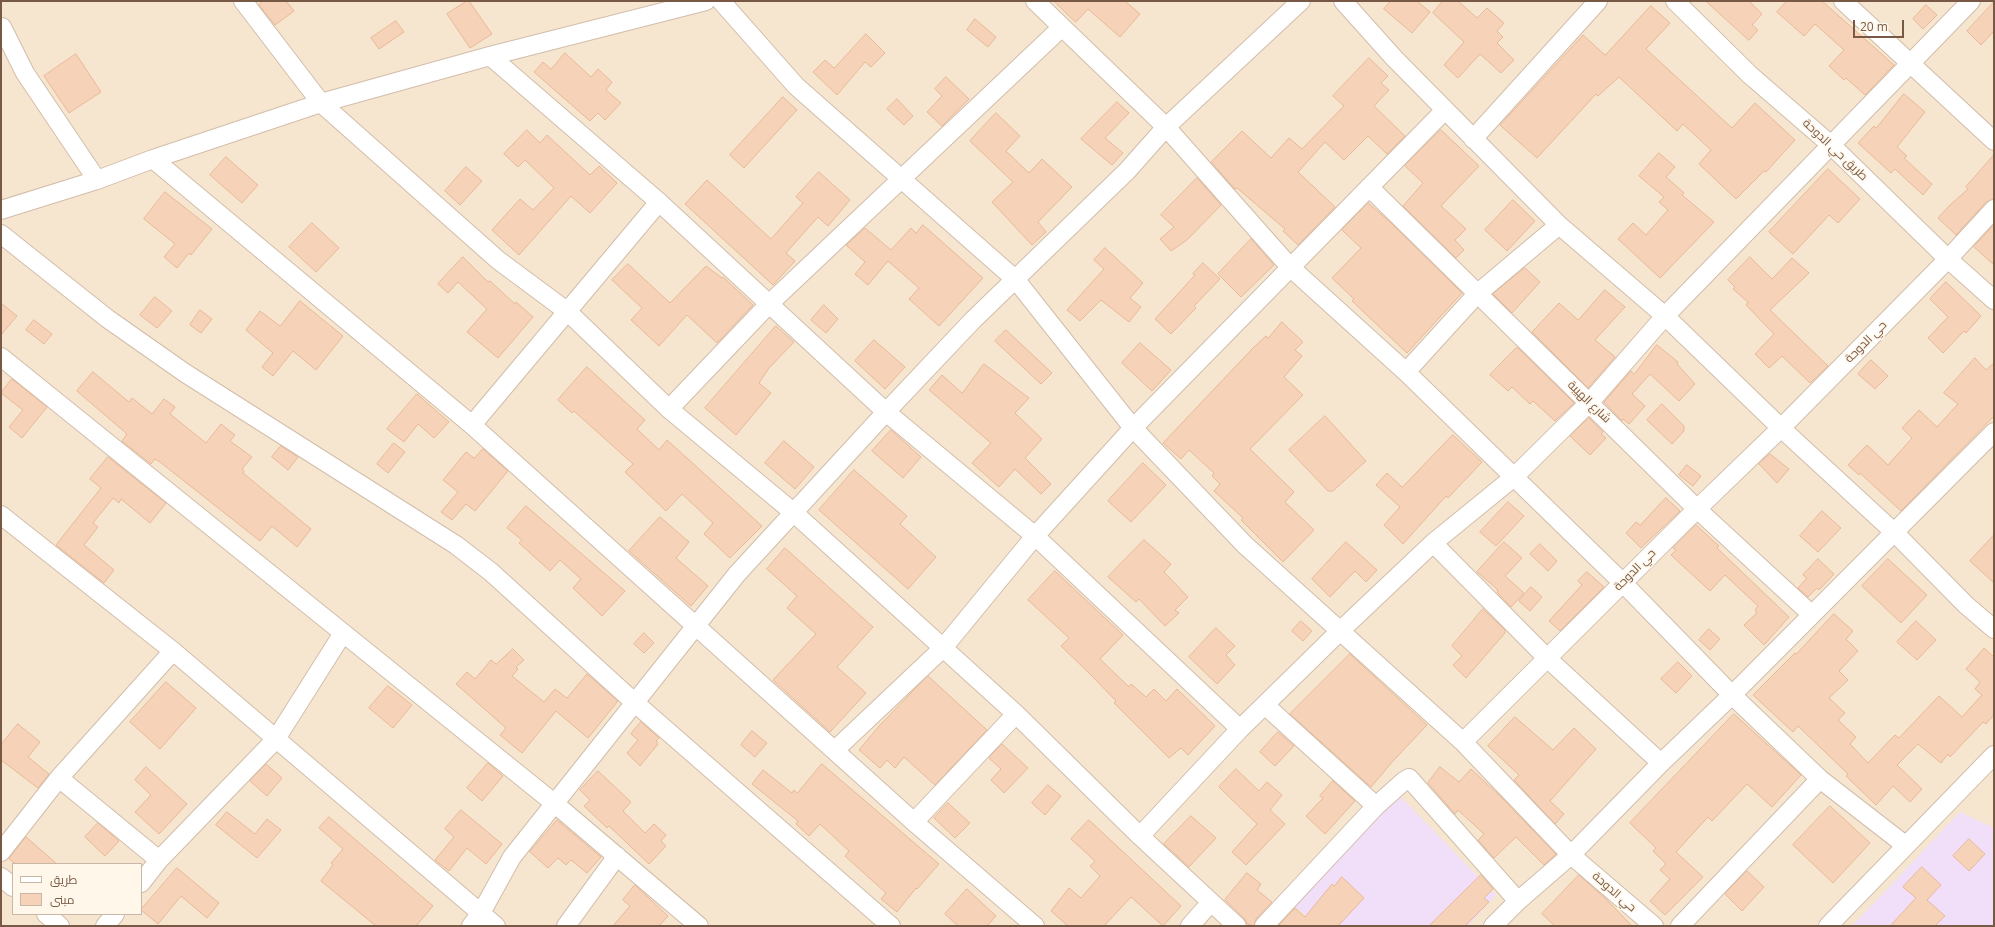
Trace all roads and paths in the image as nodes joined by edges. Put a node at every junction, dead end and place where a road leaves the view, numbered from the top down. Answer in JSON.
{"nodes":[{"id":1,"x":243,"y":1,"type":"edge"},
{"id":2,"x":706,"y":1,"type":"edge"},
{"id":3,"x":721,"y":1,"type":"edge"},
{"id":4,"x":1035,"y":1,"type":"edge"},
{"id":5,"x":1301,"y":1,"type":"edge"},
{"id":6,"x":1343,"y":1,"type":"edge"},
{"id":7,"x":1598,"y":1,"type":"edge"},
{"id":8,"x":1675,"y":1,"type":"edge"},
{"id":9,"x":1843,"y":1,"type":"edge"},
{"id":10,"x":1972,"y":1,"type":"edge"},
{"id":11,"x":2,"y":28,"type":"dead end"},
{"id":12,"x":1061,"y":28,"type":"junction"},
{"id":13,"x":490,"y":56,"type":"junction"},
{"id":14,"x":1911,"y":64,"type":"junction"},
{"id":15,"x":321,"y":103,"type":"junction"},
{"id":16,"x":1445,"y":110,"type":"junction"},
{"id":17,"x":1166,"y":127,"type":"junction"},
{"id":18,"x":1473,"y":139,"type":"junction"},
{"id":19,"x":1994,"y":142,"type":"edge"},
{"id":20,"x":1831,"y":145,"type":"junction"},
{"id":21,"x":153,"y":159,"type":"junction"},
{"id":22,"x":901,"y":179,"type":"junction"},
{"id":23,"x":97,"y":180,"type":"junction"},
{"id":24,"x":1369,"y":187,"type":"junction"},
{"id":25,"x":659,"y":202,"type":"junction"},
{"id":26,"x":1994,"y":209,"type":"edge"},
{"id":27,"x":1,"y":210,"type":"edge"},
{"id":28,"x":1559,"y":225,"type":"junction"},
{"id":29,"x":1,"y":234,"type":"edge"},
{"id":30,"x":1948,"y":259,"type":"junction"},
{"id":31,"x":1290,"y":267,"type":"junction"},
{"id":32,"x":1016,"y":280,"type":"junction"},
{"id":33,"x":1477,"y":294,"type":"junction"},
{"id":34,"x":1994,"y":300,"type":"edge"},
{"id":35,"x":769,"y":304,"type":"junction"},
{"id":36,"x":568,"y":312,"type":"junction"},
{"id":37,"x":1665,"y":316,"type":"junction"},
{"id":38,"x":1,"y":357,"type":"edge"},
{"id":39,"x":1406,"y":372,"type":"junction"},
{"id":40,"x":1590,"y":402,"type":"junction"},
{"id":41,"x":669,"y":409,"type":"junction"},
{"id":42,"x":886,"y":412,"type":"junction"},
{"id":43,"x":472,"y":425,"type":"junction"},
{"id":44,"x":1133,"y":428,"type":"junction"},
{"id":45,"x":1781,"y":428,"type":"junction"},
{"id":46,"x":1994,"y":432,"type":"edge"},
{"id":47,"x":1514,"y":477,"type":"junction"},
{"id":48,"x":1697,"y":509,"type":"junction"},
{"id":49,"x":793,"y":512,"type":"junction"},
{"id":50,"x":1,"y":515,"type":"edge"},
{"id":51,"x":1895,"y":533,"type":"junction"},
{"id":52,"x":1036,"y":536,"type":"junction"},
{"id":53,"x":1433,"y":543,"type":"junction"},
{"id":54,"x":1623,"y":583,"type":"junction"},
{"id":55,"x":1811,"y":614,"type":"junction"},
{"id":56,"x":696,"y":627,"type":"junction"},
{"id":57,"x":1994,"y":629,"type":"edge"},
{"id":58,"x":1340,"y":631,"type":"junction"},
{"id":59,"x":343,"y":633,"type":"junction"},
{"id":60,"x":943,"y":648,"type":"junction"},
{"id":61,"x":173,"y":651,"type":"junction"},
{"id":62,"x":1547,"y":658,"type":"junction"},
{"id":63,"x":1732,"y":695,"type":"junction"},
{"id":64,"x":634,"y":702,"type":"junction"},
{"id":65,"x":1266,"y":706,"type":"junction"},
{"id":66,"x":1016,"y":714,"type":"junction"},
{"id":67,"x":1240,"y":730,"type":"junction"},
{"id":68,"x":276,"y":739,"type":"junction"},
{"id":69,"x":1463,"y":742,"type":"junction"},
{"id":70,"x":835,"y":750,"type":"junction"},
{"id":71,"x":1994,"y":755,"type":"edge"},
{"id":72,"x":1661,"y":763,"type":"junction"},
{"id":73,"x":59,"y":778,"type":"junction"},
{"id":74,"x":1820,"y":779,"type":"junction"},
{"id":75,"x":554,"y":803,"type":"junction"},
{"id":76,"x":1376,"y":806,"type":"junction"},
{"id":77,"x":914,"y":822,"type":"junction"},
{"id":78,"x":1140,"y":836,"type":"junction"},
{"id":79,"x":1905,"y":845,"type":"junction"},
{"id":80,"x":1,"y":852,"type":"edge"},
{"id":81,"x":617,"y":856,"type":"junction"},
{"id":82,"x":1571,"y":856,"type":"junction"},
{"id":83,"x":159,"y":860,"type":"junction"},
{"id":84,"x":1,"y":877,"type":"edge"},
{"id":85,"x":142,"y":882,"type":"edge"},
{"id":86,"x":12,"y":886,"type":"edge"},
{"id":87,"x":1518,"y":901,"type":"junction"},
{"id":88,"x":1211,"y":902,"type":"junction"},
{"id":89,"x":47,"y":915,"type":"edge"},
{"id":90,"x":114,"y":915,"type":"edge"},
{"id":91,"x":476,"y":920,"type":"edge"},
{"id":92,"x":60,"y":926,"type":"edge"},
{"id":93,"x":105,"y":926,"type":"edge"},
{"id":94,"x":496,"y":926,"type":"edge"},
{"id":95,"x":566,"y":926,"type":"edge"},
{"id":96,"x":699,"y":926,"type":"edge"},
{"id":97,"x":891,"y":926,"type":"edge"},
{"id":98,"x":1035,"y":926,"type":"edge"},
{"id":99,"x":1190,"y":926,"type":"edge"},
{"id":100,"x":1237,"y":926,"type":"edge"},
{"id":101,"x":1264,"y":926,"type":"edge"},
{"id":102,"x":1493,"y":926,"type":"edge"},
{"id":103,"x":1654,"y":926,"type":"edge"},
{"id":104,"x":1680,"y":926,"type":"edge"},
{"id":105,"x":1828,"y":926,"type":"edge"}],
"edges":[{"from":1,"to":15,"type":"street"},
{"from":2,"to":13,"type":"street"},
{"from":3,"to":22,"type":"street"},
{"from":4,"to":12,"type":"street"},
{"from":5,"to":17,"type":"street"},
{"from":6,"to":16,"type":"street"},
{"from":7,"to":18,"type":"street"},
{"from":8,"to":20,"type":"street","name":"طريق حي الدوحة"},
{"from":9,"to":14,"type":"street"},
{"from":10,"to":14,"type":"street"},
{"from":11,"to":23,"type":"street"},
{"from":12,"to":17,"type":"street"},
{"from":12,"to":22,"type":"street"},
{"from":13,"to":15,"type":"street"},
{"from":13,"to":25,"type":"street"},
{"from":14,"to":19,"type":"street"},
{"from":14,"to":20,"type":"street"},
{"from":15,"to":21,"type":"street"},
{"from":15,"to":36,"type":"street"},
{"from":16,"to":18,"type":"street"},
{"from":16,"to":24,"type":"street"},
{"from":17,"to":31,"type":"street"},
{"from":17,"to":32,"type":"street"},
{"from":18,"to":28,"type":"street"},
{"from":20,"to":30,"type":"street","name":"طريق حي الدوحة"},
{"from":20,"to":37,"type":"street"},
{"from":21,"to":23,"type":"street"},
{"from":21,"to":43,"type":"street"},
{"from":22,"to":32,"type":"street"},
{"from":22,"to":35,"type":"street"},
{"from":23,"to":27,"type":"street"},
{"from":24,"to":31,"type":"street"},
{"from":24,"to":33,"type":"street","name":"شارع الهيبة"},
{"from":25,"to":35,"type":"street"},
{"from":25,"to":36,"type":"street"},
{"from":26,"to":30,"type":"street","name":"حي الدوحة"},
{"from":28,"to":33,"type":"street"},
{"from":28,"to":37,"type":"street"},
{"from":29,"to":64,"type":"street"},
{"from":30,"to":34,"type":"street","name":"طريق حي الدوحة"},
{"from":30,"to":45,"type":"street","name":"حي الدوحة"},
{"from":31,"to":39,"type":"street"},
{"from":31,"to":44,"type":"street"},
{"from":32,"to":42,"type":"street"},
{"from":32,"to":44,"type":"street"},
{"from":33,"to":39,"type":"street"},
{"from":33,"to":40,"type":"street","name":"شارع الهيبة"},
{"from":35,"to":41,"type":"street"},
{"from":35,"to":42,"type":"street"},
{"from":36,"to":41,"type":"street"},
{"from":36,"to":43,"type":"street"},
{"from":37,"to":40,"type":"street"},
{"from":37,"to":45,"type":"street"},
{"from":38,"to":59,"type":"street"},
{"from":39,"to":47,"type":"street"},
{"from":40,"to":47,"type":"street"},
{"from":40,"to":48,"type":"street","name":"شارع الهيبة"},
{"from":41,"to":49,"type":"street"},
{"from":42,"to":49,"type":"street"},
{"from":42,"to":52,"type":"street"},
{"from":43,"to":56,"type":"street"},
{"from":44,"to":52,"type":"street"},
{"from":44,"to":58,"type":"street"},
{"from":45,"to":48,"type":"street","name":"حي الدوحة"},
{"from":45,"to":51,"type":"street"},
{"from":46,"to":51,"type":"street"},
{"from":47,"to":53,"type":"street"},
{"from":47,"to":54,"type":"street"},
{"from":48,"to":54,"type":"street","name":"حي الدوحة"},
{"from":48,"to":55,"type":"street","name":"شارع الهيبة"},
{"from":49,"to":56,"type":"street"},
{"from":49,"to":60,"type":"street"},
{"from":50,"to":61,"type":"street"},
{"from":51,"to":55,"type":"street"},
{"from":51,"to":57,"type":"street"},
{"from":52,"to":60,"type":"street"},
{"from":52,"to":67,"type":"street"},
{"from":53,"to":58,"type":"street"},
{"from":53,"to":62,"type":"street"},
{"from":54,"to":62,"type":"street","name":"حي الدوحة"},
{"from":54,"to":63,"type":"street"},
{"from":55,"to":63,"type":"street"},
{"from":56,"to":64,"type":"street"},
{"from":56,"to":70,"type":"street"},
{"from":58,"to":65,"type":"street"},
{"from":58,"to":69,"type":"street"},
{"from":59,"to":68,"type":"street"},
{"from":59,"to":75,"type":"street"},
{"from":60,"to":66,"type":"street"},
{"from":60,"to":70,"type":"street"},
{"from":61,"to":68,"type":"street"},
{"from":61,"to":73,"type":"street"},
{"from":62,"to":69,"type":"street","name":"حي الدوحة"},
{"from":62,"to":72,"type":"street"},
{"from":63,"to":72,"type":"street"},
{"from":63,"to":74,"type":"street"},
{"from":64,"to":75,"type":"street"},
{"from":64,"to":97,"type":"street"},
{"from":65,"to":67,"type":"street"},
{"from":65,"to":76,"type":"street"},
{"from":66,"to":77,"type":"street"},
{"from":66,"to":78,"type":"street"},
{"from":67,"to":78,"type":"street"},
{"from":68,"to":83,"type":"street"},
{"from":68,"to":91,"type":"street"},
{"from":69,"to":82,"type":"street","name":"حي الدوحة"},
{"from":70,"to":77,"type":"street"},
{"from":71,"to":79,"type":"street"},
{"from":72,"to":82,"type":"street"},
{"from":73,"to":80,"type":"street"},
{"from":73,"to":83,"type":"street"},
{"from":74,"to":79,"type":"street"},
{"from":74,"to":104,"type":"street"},
{"from":75,"to":81,"type":"street"},
{"from":75,"to":91,"type":"street"},
{"from":76,"to":87,"type":"street"},
{"from":76,"to":101,"type":"street"},
{"from":77,"to":98,"type":"street"},
{"from":78,"to":88,"type":"street"},
{"from":79,"to":105,"type":"street"},
{"from":81,"to":95,"type":"street"},
{"from":81,"to":96,"type":"street"},
{"from":82,"to":87,"type":"street"},
{"from":82,"to":103,"type":"street","name":"حي الدوحة"},
{"from":83,"to":85,"type":"street"},
{"from":84,"to":86,"type":"street"},
{"from":87,"to":102,"type":"street"},
{"from":88,"to":99,"type":"street"},
{"from":88,"to":100,"type":"street"},
{"from":89,"to":92,"type":"street"},
{"from":90,"to":93,"type":"street"},
{"from":91,"to":94,"type":"street"}]}
